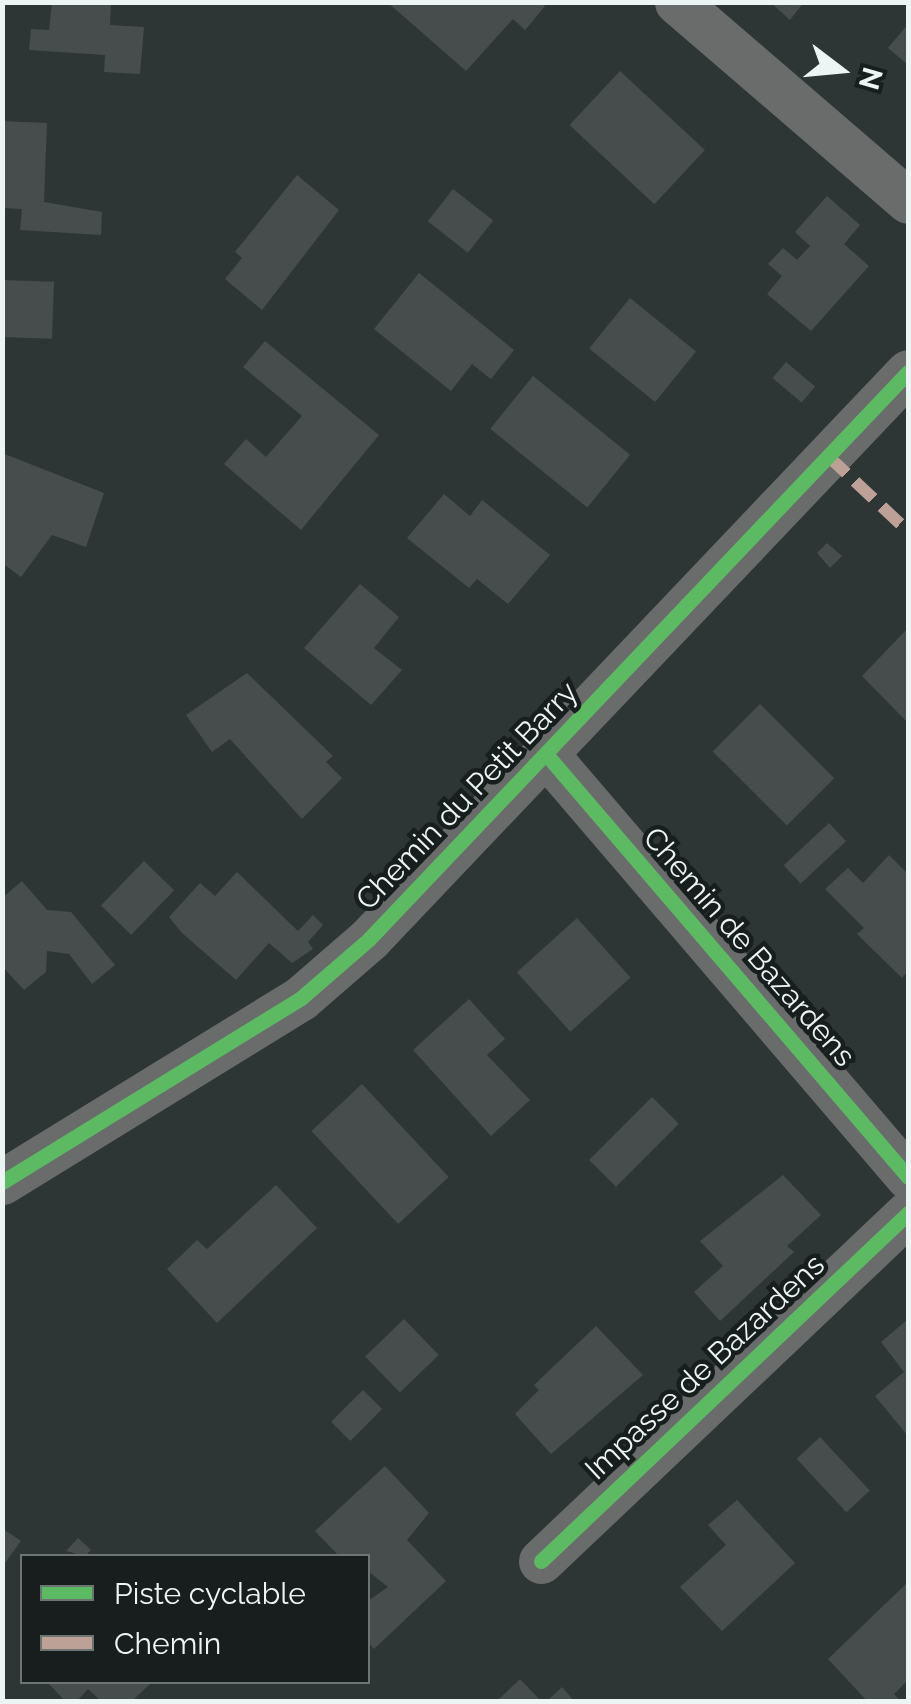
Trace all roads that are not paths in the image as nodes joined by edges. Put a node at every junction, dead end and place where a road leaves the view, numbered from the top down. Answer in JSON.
{"nodes":[{"id":1,"x":677,"y":2,"type":"edge"},
{"id":2,"x":908,"y":201,"type":"edge"},
{"id":3,"x":908,"y":372,"type":"edge"},
{"id":4,"x":546,"y":754,"type":"junction"},
{"id":5,"x":908,"y":1176,"type":"edge"},
{"id":6,"x":2,"y":1182,"type":"edge"},
{"id":7,"x":908,"y":1214,"type":"edge"},
{"id":8,"x":540,"y":1561,"type":"dead end"}],
"edges":[{"from":1,"to":2,"type":"street"},
{"from":3,"to":4,"type":"street","name":"Chemin du Petit Barry"},
{"from":4,"to":5,"type":"street","name":"Chemin de Bazardens"},
{"from":4,"to":6,"type":"street","name":"Chemin du Petit Barry"},
{"from":7,"to":8,"type":"street","name":"Impasse de Bazardens"}]}
